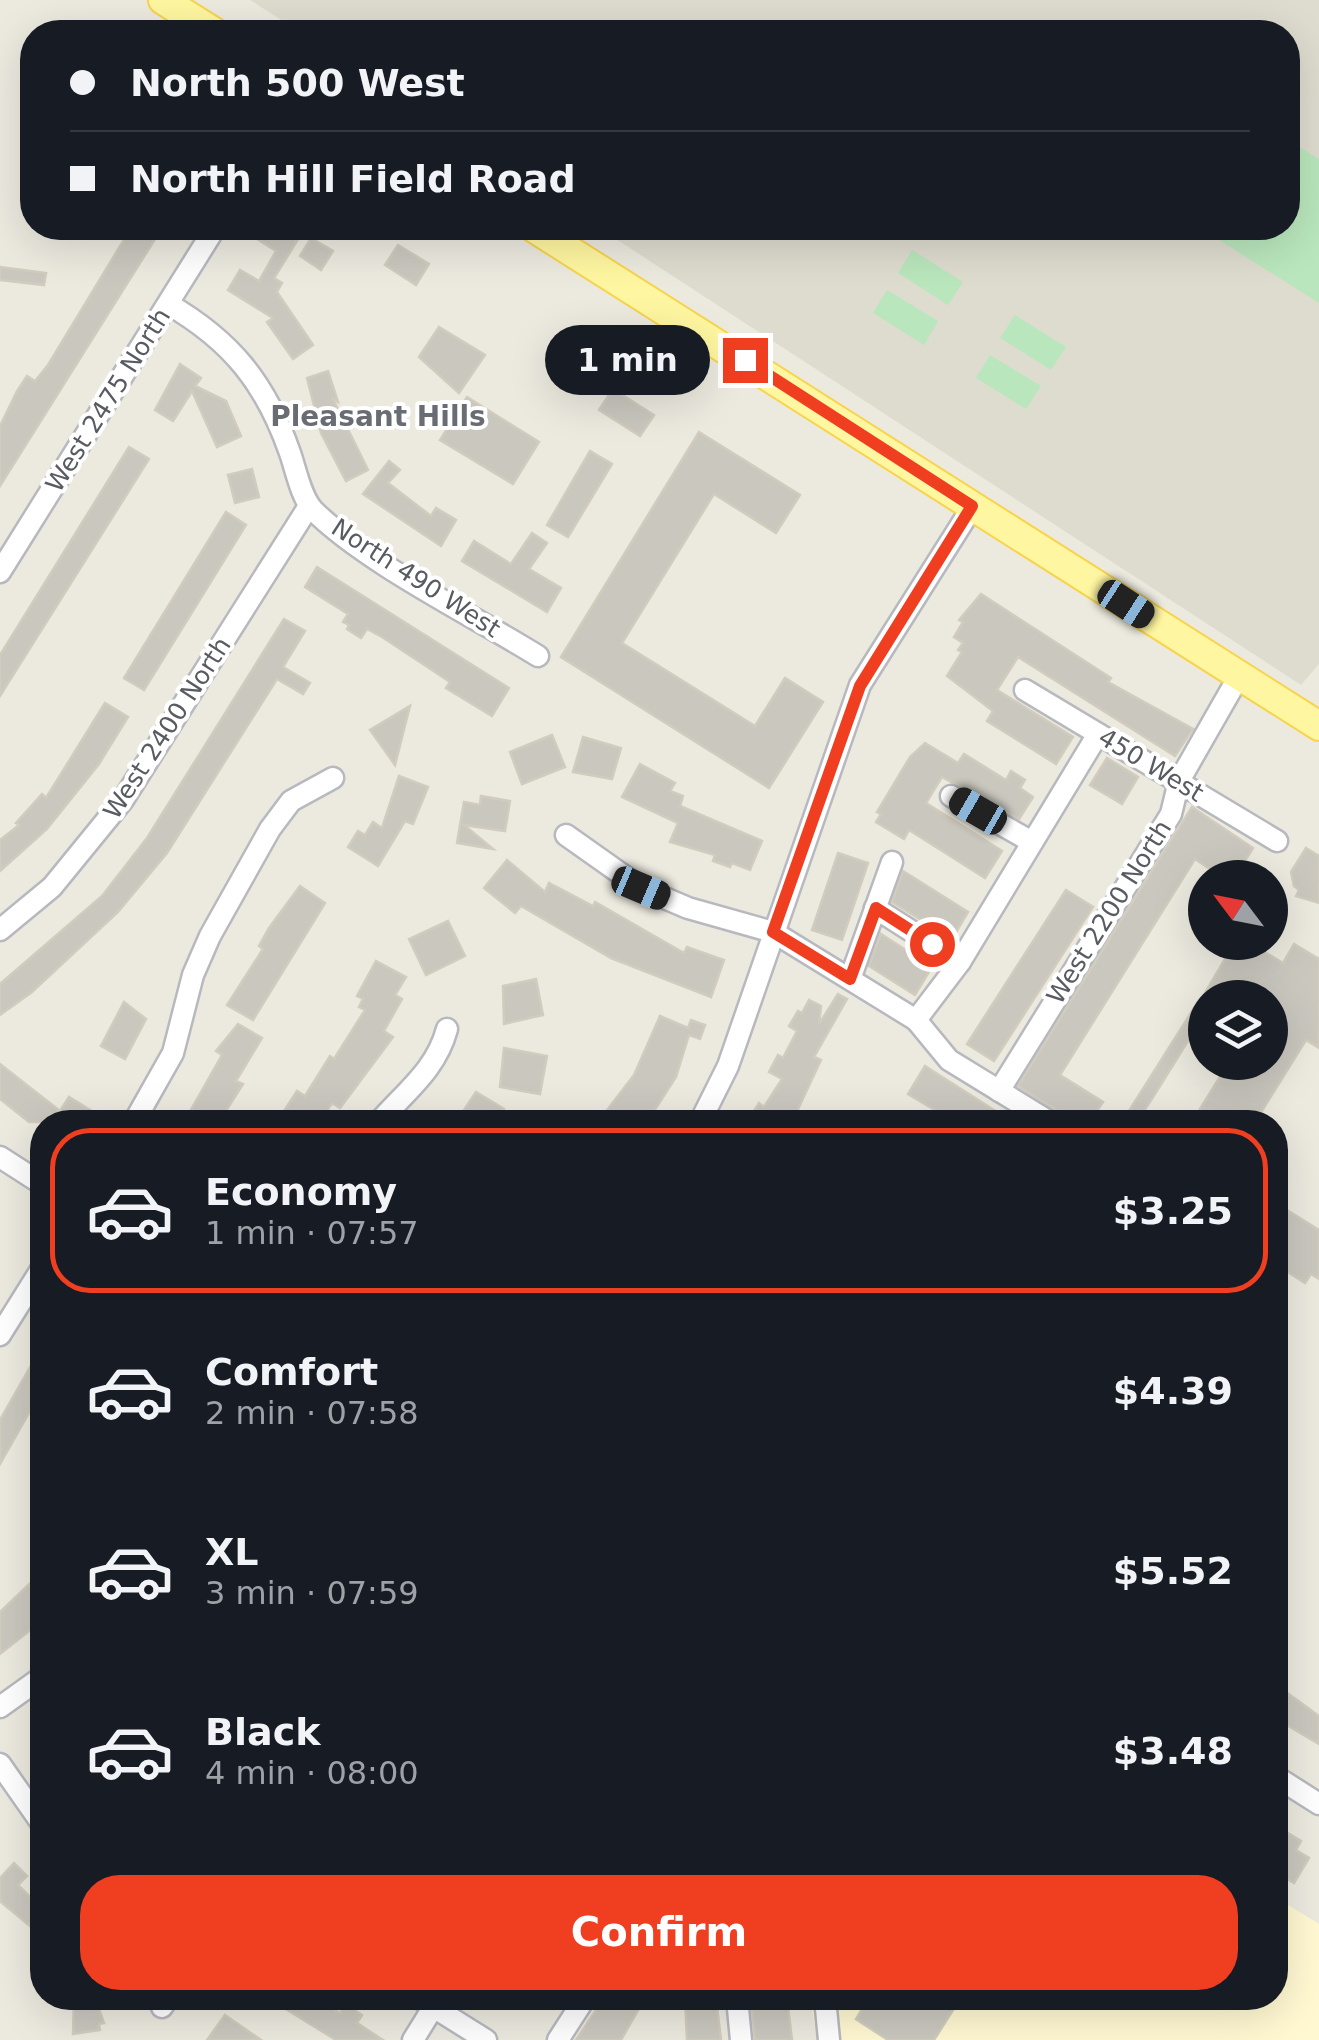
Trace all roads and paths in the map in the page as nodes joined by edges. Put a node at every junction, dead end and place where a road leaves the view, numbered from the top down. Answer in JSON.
{"nodes":[{"id":1,"x":163,"y":0,"type":"edge"},
{"id":2,"x":195,"y":20,"type":"edge"},
{"id":3,"x":208,"y":240,"type":"edge"},
{"id":4,"x":553,"y":240,"type":"edge"},
{"id":5,"x":168,"y":304,"type":"junction"},
{"id":6,"x":309,"y":506,"type":"junction"},
{"id":7,"x":972,"y":506,"type":"junction"},
{"id":8,"x":0,"y":572,"type":"edge"},
{"id":9,"x":538,"y":656,"type":"dead end"},
{"id":10,"x":1239,"y":676,"type":"junction"},
{"id":11,"x":1025,"y":690,"type":"dead end"},
{"id":12,"x":1319,"y":726,"type":"edge"},
{"id":13,"x":1098,"y":734,"type":"junction"},
{"id":14,"x":333,"y":778,"type":"dead end"},
{"id":15,"x":1179,"y":781,"type":"junction"},
{"id":16,"x":952,"y":796,"type":"dead end"},
{"id":17,"x":566,"y":835,"type":"dead end"},
{"id":18,"x":1277,"y":841,"type":"dead end"},
{"id":19,"x":1032,"y":842,"type":"junction"},
{"id":20,"x":892,"y":862,"type":"dead end"},
{"id":21,"x":876,"y":908,"type":"junction"},
{"id":22,"x":0,"y":930,"type":"edge"},
{"id":23,"x":773,"y":932,"type":"junction"},
{"id":24,"x":960,"y":962,"type":"junction"},
{"id":25,"x":850,"y":979,"type":"junction"},
{"id":26,"x":916,"y":1020,"type":"junction"},
{"id":27,"x":446,"y":1029,"type":"dead end"},
{"id":28,"x":999,"y":1091,"type":"junction"},
{"id":29,"x":141,"y":1110,"type":"edge"},
{"id":30,"x":391,"y":1110,"type":"edge"},
{"id":31,"x":706,"y":1110,"type":"edge"},
{"id":32,"x":1030,"y":1110,"type":"edge"},
{"id":33,"x":0,"y":1157,"type":"edge"},
{"id":34,"x":30,"y":1176,"type":"edge"},
{"id":35,"x":30,"y":1287,"type":"edge"},
{"id":36,"x":0,"y":1335,"type":"edge"},
{"id":37,"x":30,"y":1685,"type":"edge"},
{"id":38,"x":0,"y":1707,"type":"edge"},
{"id":39,"x":0,"y":1764,"type":"edge"},
{"id":40,"x":1288,"y":1784,"type":"edge"},
{"id":41,"x":1319,"y":1804,"type":"edge"},
{"id":42,"x":30,"y":1807,"type":"edge"},
{"id":43,"x":426,"y":2010,"type":"edge"},
{"id":44,"x":445,"y":2010,"type":"edge"},
{"id":45,"x":577,"y":2010,"type":"edge"},
{"id":46,"x":738,"y":2010,"type":"edge"},
{"id":47,"x":826,"y":2010,"type":"edge"},
{"id":48,"x":412,"y":2040,"type":"edge"},
{"id":49,"x":486,"y":2040,"type":"edge"},
{"id":50,"x":558,"y":2040,"type":"edge"},
{"id":51,"x":741,"y":2040,"type":"edge"},
{"id":52,"x":830,"y":2040,"type":"edge"}],
"edges":[{"from":1,"to":2,"type":"main road"},
{"from":3,"to":5,"type":"street","name":"West 2475 North"},
{"from":4,"to":7,"type":"main road"},
{"from":5,"to":6,"type":"street","name":"North 490 West"},
{"from":5,"to":8,"type":"street","name":"West 2475 North"},
{"from":6,"to":9,"type":"street","name":"North 490 West"},
{"from":6,"to":22,"type":"street","name":"West 2400 North"},
{"from":7,"to":10,"type":"main road"},
{"from":7,"to":23,"type":"street"},
{"from":10,"to":12,"type":"main road"},
{"from":10,"to":15,"type":"street","name":"West 2200 North"},
{"from":11,"to":13,"type":"street","name":"450 West"},
{"from":13,"to":15,"type":"street","name":"450 West"},
{"from":13,"to":19,"type":"street"},
{"from":14,"to":29,"type":"street"},
{"from":15,"to":18,"type":"street","name":"450 West"},
{"from":15,"to":28,"type":"street","name":"West 2200 North"},
{"from":16,"to":19,"type":"street"},
{"from":17,"to":23,"type":"street"},
{"from":19,"to":24,"type":"street"},
{"from":20,"to":21,"type":"street"},
{"from":21,"to":24,"type":"street"},
{"from":21,"to":25,"type":"street"},
{"from":23,"to":25,"type":"street"},
{"from":23,"to":31,"type":"street"},
{"from":24,"to":26,"type":"street"},
{"from":25,"to":26,"type":"street"},
{"from":26,"to":28,"type":"street"},
{"from":27,"to":30,"type":"street"},
{"from":28,"to":32,"type":"street"},
{"from":33,"to":34,"type":"street"},
{"from":35,"to":36,"type":"street"},
{"from":37,"to":38,"type":"street"},
{"from":39,"to":42,"type":"street"},
{"from":40,"to":41,"type":"street"},
{"from":43,"to":48,"type":"street"},
{"from":44,"to":49,"type":"street"},
{"from":45,"to":50,"type":"street"},
{"from":46,"to":51,"type":"street"},
{"from":47,"to":52,"type":"street"}]}
